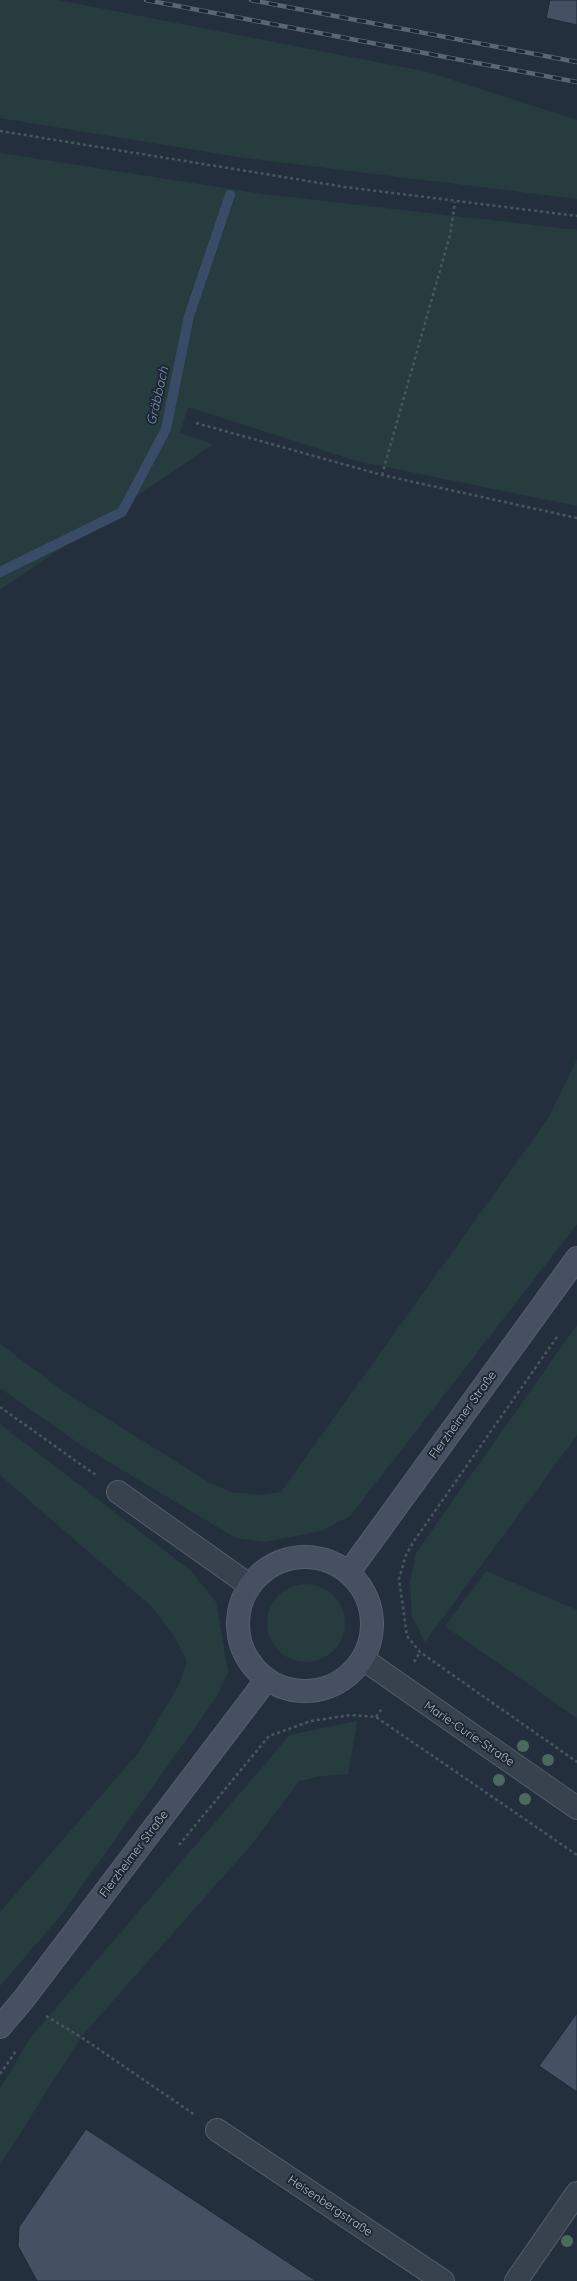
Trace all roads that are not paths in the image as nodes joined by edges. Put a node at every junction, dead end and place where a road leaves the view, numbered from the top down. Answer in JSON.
{"nodes":[{"id":1,"x":577,"y":1258,"type":"edge"},
{"id":2,"x":118,"y":1492,"type":"road end"},
{"id":3,"x":349,"y":1572,"type":"junction"},
{"id":4,"x":249,"y":1585,"type":"junction"},
{"id":5,"x":363,"y":1659,"type":"junction"},
{"id":6,"x":267,"y":1679,"type":"junction"},
{"id":7,"x":577,"y":1808,"type":"edge"},
{"id":8,"x":0,"y":2027,"type":"edge"},
{"id":9,"x":217,"y":2130,"type":"road end"},
{"id":10,"x":577,"y":2193,"type":"edge"},
{"id":11,"x":443,"y":2281,"type":"edge"},
{"id":12,"x":516,"y":2281,"type":"edge"}],
"edges":[{"from":1,"to":3,"type":"main road","name":"Flerzheimer Straße"},
{"from":2,"to":4,"type":"street"},
{"from":3,"to":4,"type":"main road"},
{"from":3,"to":5,"type":"main road"},
{"from":4,"to":6,"type":"main road"},
{"from":5,"to":6,"type":"main road"},
{"from":5,"to":7,"type":"street","name":"Marie-Curie-Straße"},
{"from":6,"to":8,"type":"main road","name":"Flerzheimer Straße"},
{"from":9,"to":11,"type":"street","name":"Heisenbergstraße"},
{"from":10,"to":12,"type":"street"}]}
